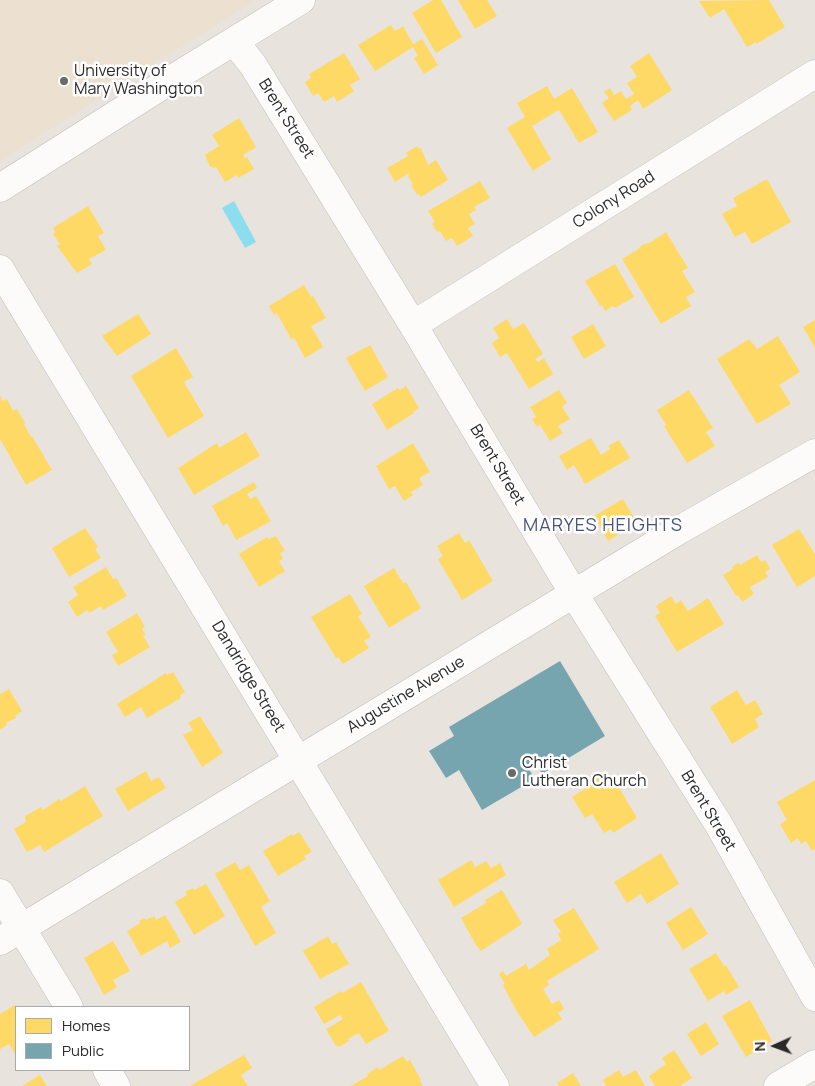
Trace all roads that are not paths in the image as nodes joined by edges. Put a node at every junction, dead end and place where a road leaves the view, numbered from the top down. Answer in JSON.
{"nodes":[{"id":1,"x":301,"y":0,"type":"edge"},
{"id":2,"x":234,"y":41,"type":"junction"},
{"id":3,"x":815,"y":74,"type":"edge"},
{"id":4,"x":0,"y":188,"type":"edge"},
{"id":5,"x":0,"y":269,"type":"edge"},
{"id":6,"x":413,"y":325,"type":"junction"},
{"id":7,"x":815,"y":453,"type":"edge"},
{"id":8,"x":574,"y":594,"type":"junction"},
{"id":9,"x":299,"y":760,"type":"junction"},
{"id":10,"x":0,"y":894,"type":"edge"},
{"id":11,"x":11,"y":935,"type":"edge"},
{"id":12,"x":815,"y":997,"type":"edge"},
{"id":13,"x":68,"y":1006,"type":"edge"},
{"id":14,"x":815,"y":1064,"type":"edge"},
{"id":15,"x":107,"y":1071,"type":"edge"},
{"id":16,"x":116,"y":1086,"type":"edge"},
{"id":17,"x":495,"y":1086,"type":"edge"},
{"id":18,"x":778,"y":1086,"type":"edge"}],
"edges":[{"from":1,"to":2,"type":"street"},
{"from":2,"to":4,"type":"street"},
{"from":2,"to":6,"type":"street","name":"Brent Street"},
{"from":3,"to":6,"type":"street","name":"Colony Road"},
{"from":5,"to":9,"type":"street","name":"Dandridge Street"},
{"from":6,"to":8,"type":"street","name":"Brent Street"},
{"from":7,"to":8,"type":"street","name":"Augustine Avenue"},
{"from":8,"to":9,"type":"street","name":"Augustine Avenue"},
{"from":8,"to":12,"type":"street","name":"Brent Street"},
{"from":9,"to":11,"type":"street","name":"Augustine Avenue"},
{"from":9,"to":17,"type":"street","name":"Dandridge Street"},
{"from":10,"to":11,"type":"street"},
{"from":11,"to":13,"type":"street"},
{"from":14,"to":18,"type":"street"},
{"from":15,"to":16,"type":"street"}]}
